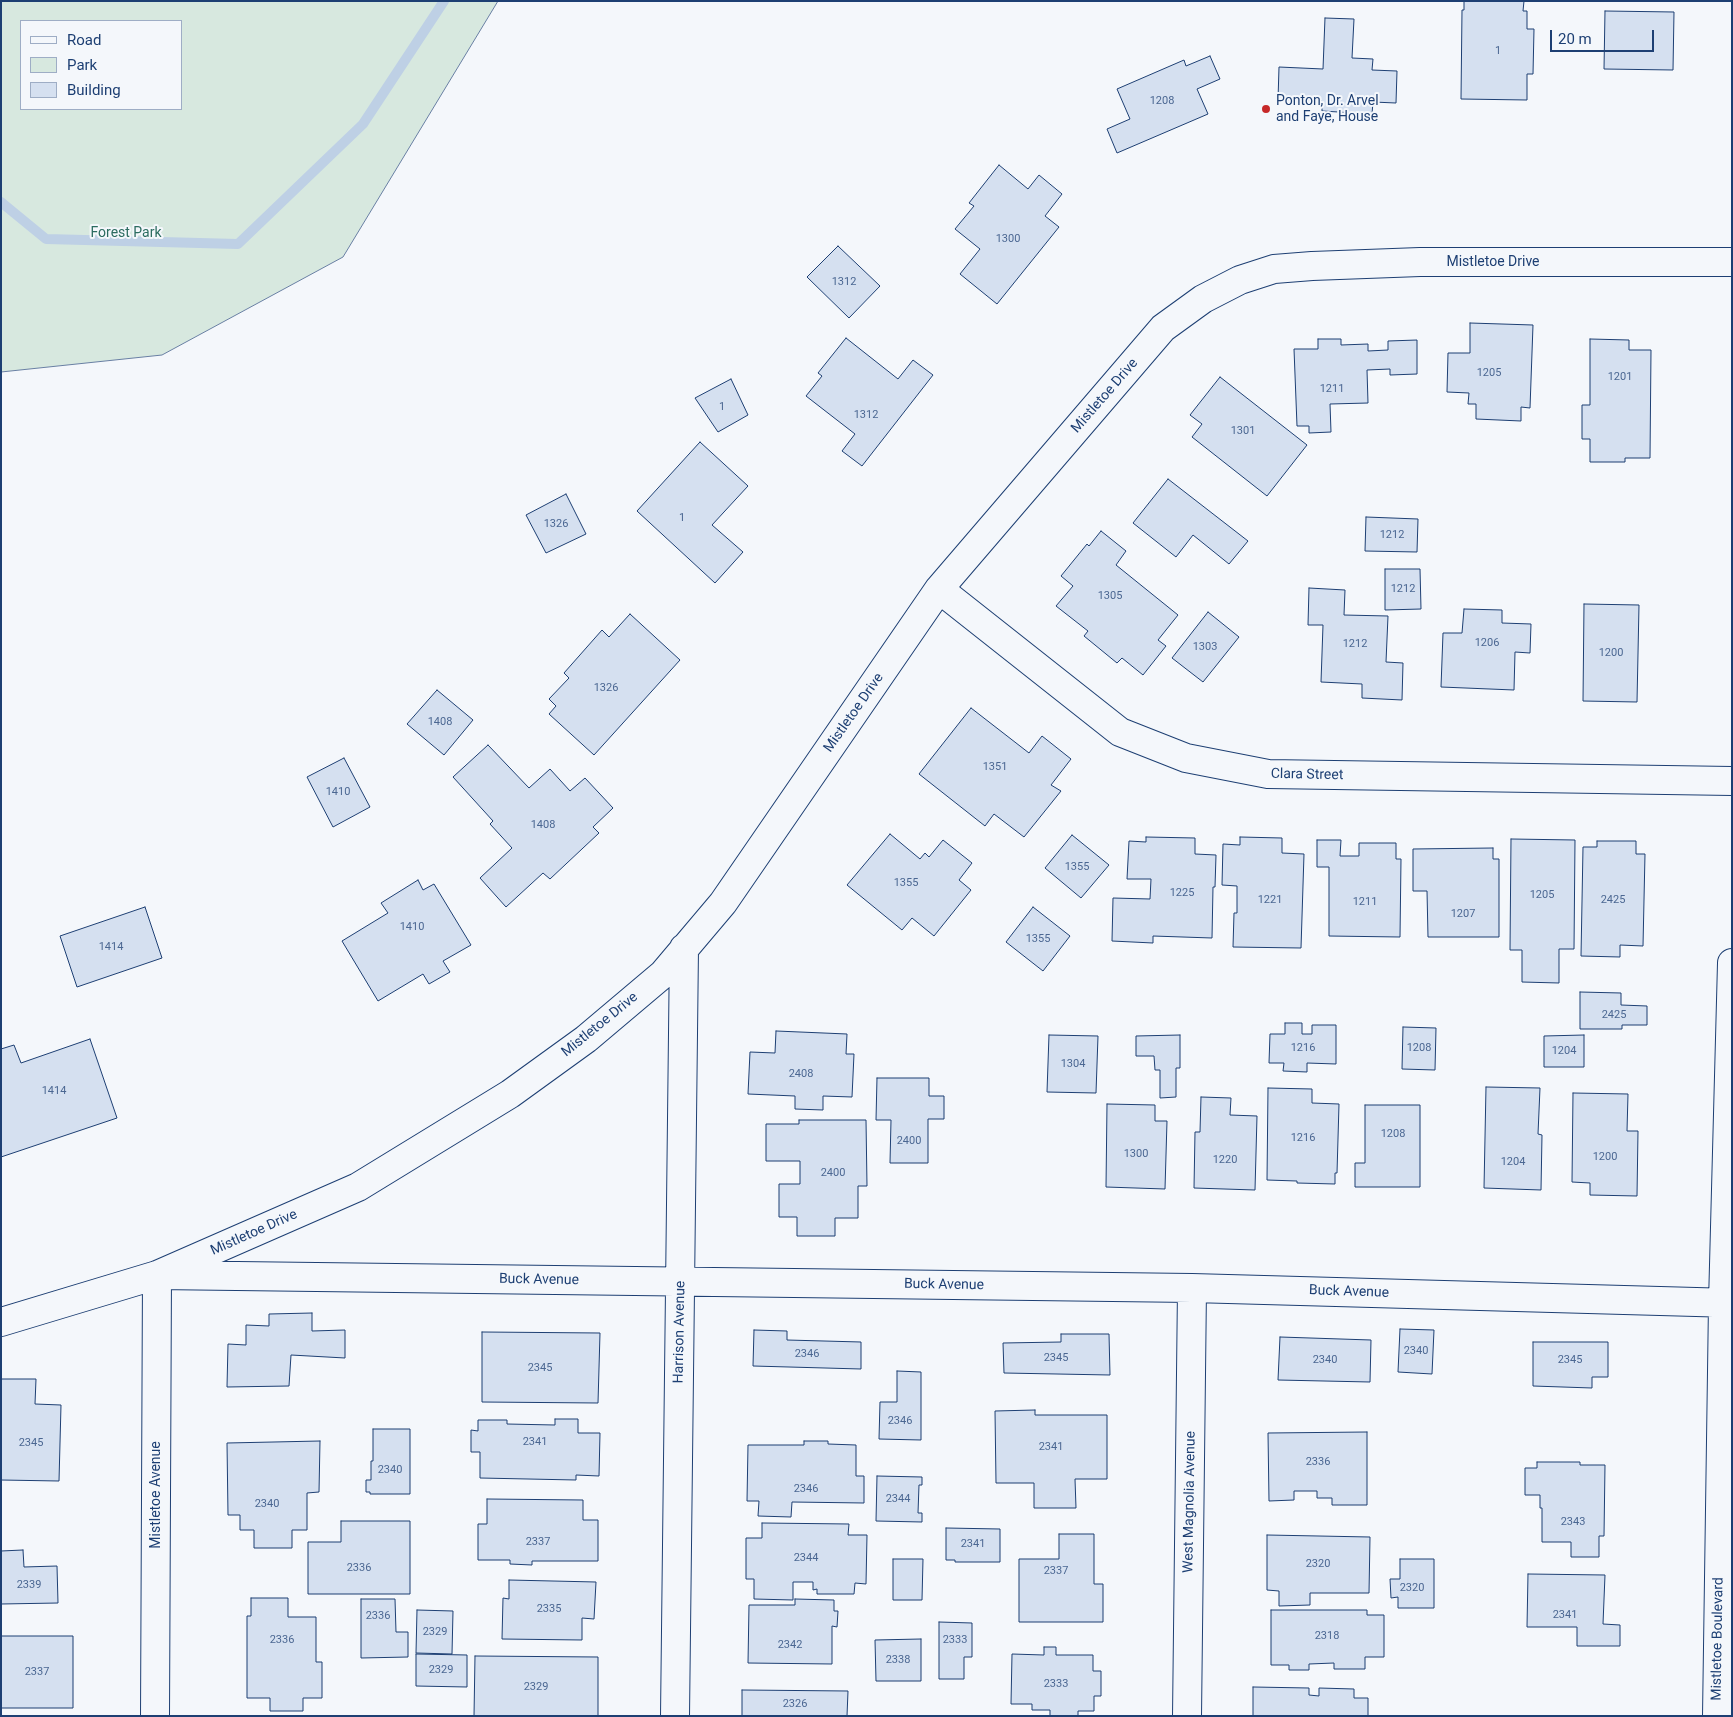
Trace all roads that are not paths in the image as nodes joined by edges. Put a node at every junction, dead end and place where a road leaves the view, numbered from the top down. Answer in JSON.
{"nodes":[{"id":1,"x":1732,"y":262,"type":"edge"},
{"id":2,"x":939,"y":589,"type":"junction"},
{"id":3,"x":1732,"y":781,"type":"edge"},
{"id":4,"x":684,"y":948,"type":"junction"},
{"id":5,"x":1732,"y":963,"type":"edge"},
{"id":6,"x":157,"y":1275,"type":"junction"},
{"id":7,"x":680,"y":1281,"type":"junction"},
{"id":8,"x":1192,"y":1288,"type":"junction"},
{"id":9,"x":1727,"y":1303,"type":"edge"},
{"id":10,"x":1,"y":1322,"type":"edge"},
{"id":11,"x":154,"y":1716,"type":"edge"},
{"id":12,"x":675,"y":1716,"type":"edge"},
{"id":13,"x":1187,"y":1716,"type":"edge"},
{"id":14,"x":1717,"y":1716,"type":"edge"}],
"edges":[{"from":1,"to":2,"type":"street","name":"Mistletoe Drive"},
{"from":2,"to":3,"type":"street","name":"Clara Street"},
{"from":2,"to":4,"type":"street","name":"Mistletoe Drive"},
{"from":4,"to":6,"type":"street","name":"Mistletoe Drive"},
{"from":4,"to":7,"type":"street","name":"Harrison Avenue"},
{"from":5,"to":9,"type":"street","name":"Mistletoe Boulevard"},
{"from":6,"to":7,"type":"street","name":"Buck Avenue"},
{"from":6,"to":10,"type":"street","name":"Mistletoe Drive"},
{"from":6,"to":11,"type":"street","name":"Mistletoe Avenue"},
{"from":7,"to":8,"type":"street","name":"Buck Avenue"},
{"from":7,"to":12,"type":"street","name":"Harrison Avenue"},
{"from":8,"to":9,"type":"street","name":"Buck Avenue"},
{"from":8,"to":13,"type":"street","name":"West Magnolia Avenue"},
{"from":9,"to":14,"type":"street","name":"Mistletoe Boulevard"}]}
